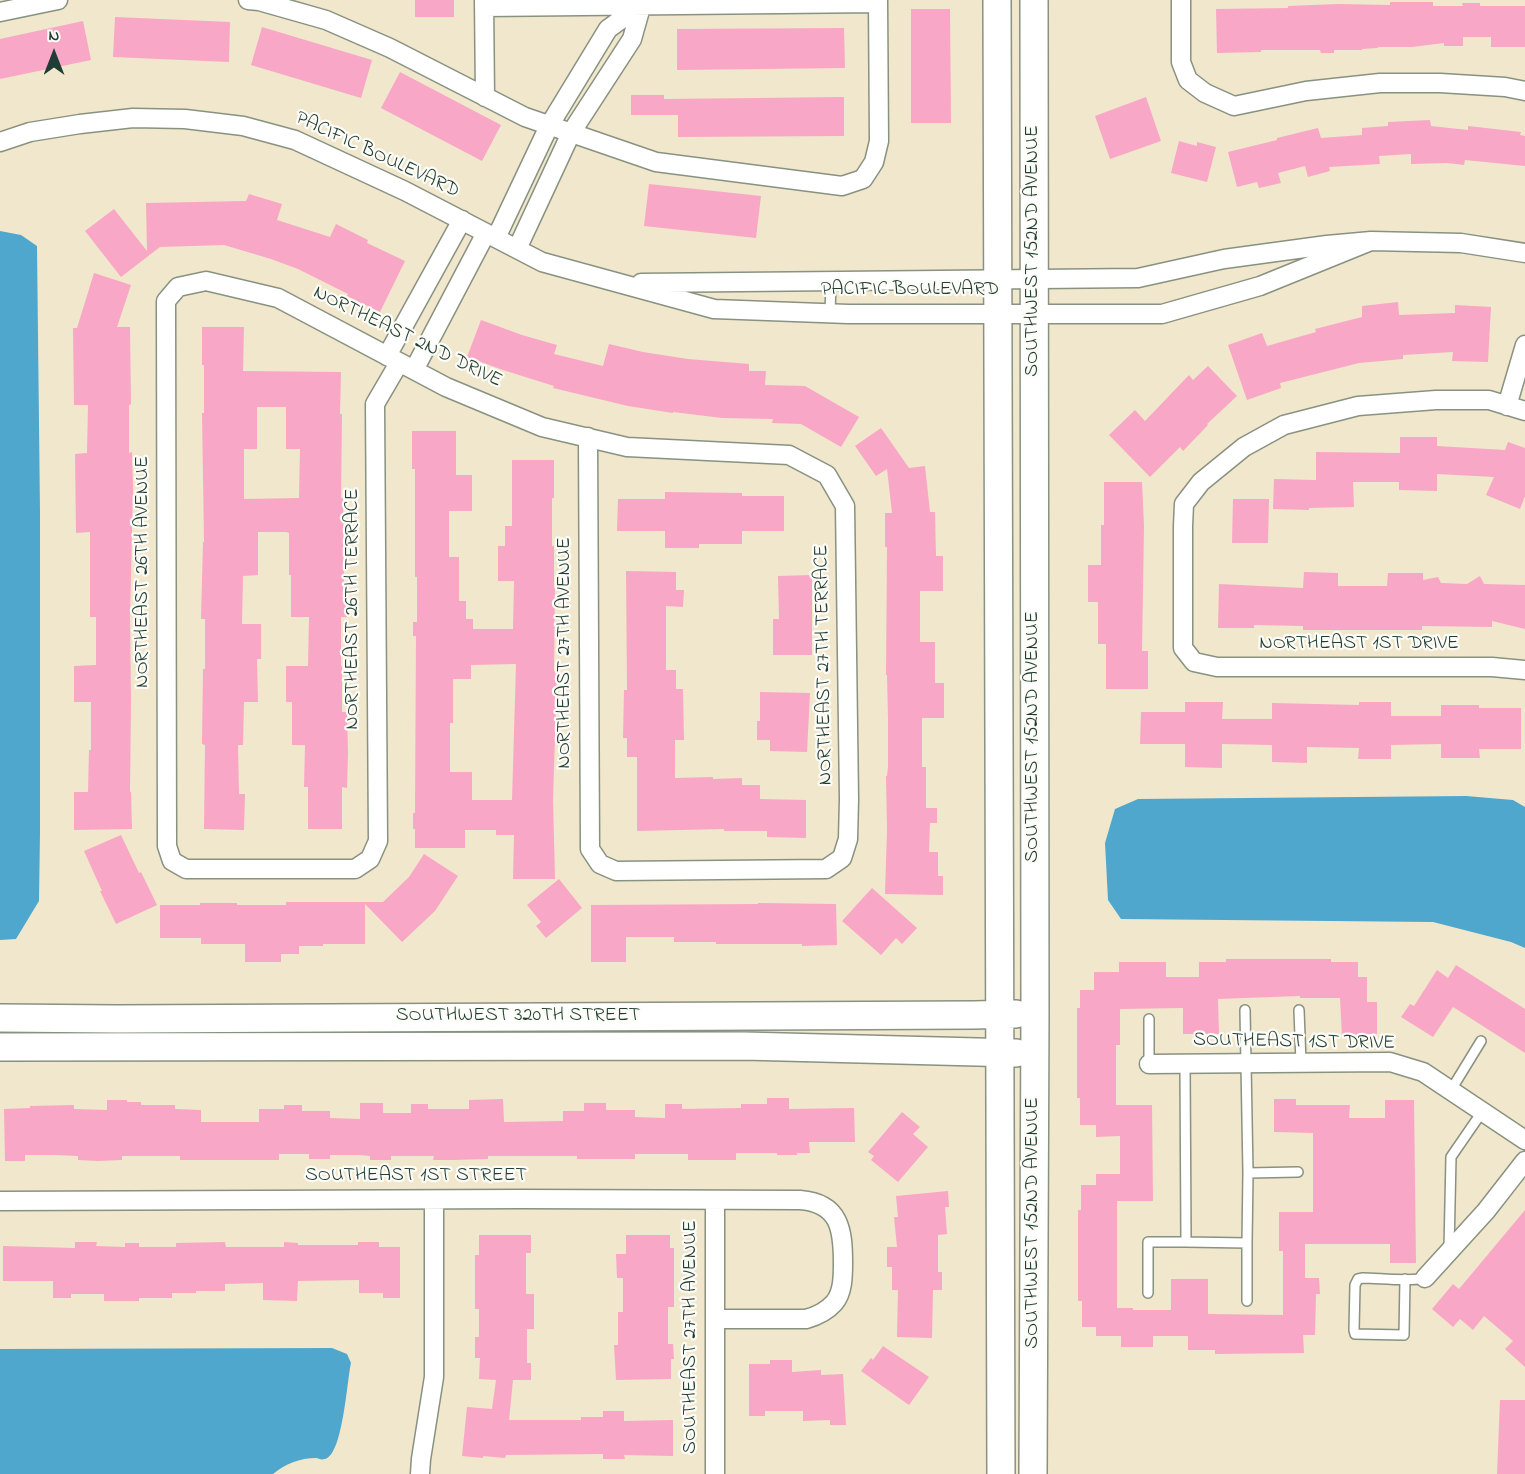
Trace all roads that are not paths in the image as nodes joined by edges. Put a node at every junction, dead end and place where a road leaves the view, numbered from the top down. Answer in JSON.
{"nodes":[{"id":1,"x":58,"y":0,"type":"edge"},
{"id":2,"x":248,"y":0,"type":"edge"},
{"id":3,"x":996,"y":0,"type":"edge"},
{"id":4,"x":1034,"y":0,"type":"edge"},
{"id":5,"x":1181,"y":0,"type":"edge"},
{"id":6,"x":878,"y":1,"type":"edge"},
{"id":7,"x":642,"y":3,"type":"edge"},
{"id":8,"x":484,"y":4,"type":"edge"},
{"id":9,"x":315,"y":8,"type":"edge"},
{"id":10,"x":0,"y":12,"type":"edge"},
{"id":11,"x":1525,"y":91,"type":"edge"},
{"id":12,"x":485,"y":97,"type":"junction"},
{"id":13,"x":549,"y":126,"type":"junction"},
{"id":14,"x":571,"y":133,"type":"junction"},
{"id":15,"x":0,"y":142,"type":"edge"},
{"id":16,"x":462,"y":220,"type":"junction"},
{"id":17,"x":491,"y":236,"type":"junction"},
{"id":18,"x":1371,"y":241,"type":"junction"},
{"id":19,"x":517,"y":249,"type":"junction"},
{"id":20,"x":1525,"y":254,"type":"edge"},
{"id":21,"x":997,"y":279,"type":"junction"},
{"id":22,"x":1035,"y":280,"type":"junction"},
{"id":23,"x":831,"y":282,"type":"junction"},
{"id":24,"x":619,"y":283,"type":"junction"},
{"id":25,"x":178,"y":287,"type":"joint"},
{"id":26,"x":831,"y":314,"type":"junction"},
{"id":27,"x":997,"y":314,"type":"junction"},
{"id":28,"x":1034,"y":315,"type":"junction"},
{"id":29,"x":1524,"y":349,"type":"edge"},
{"id":30,"x":400,"y":363,"type":"junction"},
{"id":31,"x":1507,"y":406,"type":"junction"},
{"id":32,"x":1525,"y":411,"type":"edge"},
{"id":33,"x":588,"y":437,"type":"junction"},
{"id":34,"x":827,"y":475,"type":"joint"},
{"id":35,"x":1525,"y":670,"type":"edge"},
{"id":36,"x":842,"y":858,"type":"joint"},
{"id":37,"x":370,"y":859,"type":"joint"},
{"id":38,"x":1245,"y":1010,"type":"dead end"},
{"id":39,"x":1299,"y":1010,"type":"dead end"},
{"id":40,"x":1035,"y":1012,"type":"junction"},
{"id":41,"x":999,"y":1015,"type":"junction"},
{"id":42,"x":0,"y":1018,"type":"edge"},
{"id":43,"x":1149,"y":1019,"type":"dead end"},
{"id":44,"x":1481,"y":1041,"type":"dead end"},
{"id":45,"x":0,"y":1047,"type":"edge"},
{"id":46,"x":999,"y":1053,"type":"junction"},
{"id":47,"x":1035,"y":1053,"type":"junction"},
{"id":48,"x":1301,"y":1063,"type":"junction"},
{"id":49,"x":1149,"y":1064,"type":"joint"},
{"id":50,"x":1185,"y":1064,"type":"junction"},
{"id":51,"x":1245,"y":1064,"type":"junction"},
{"id":52,"x":1450,"y":1090,"type":"junction"},
{"id":53,"x":1482,"y":1112,"type":"junction"},
{"id":54,"x":1525,"y":1140,"type":"edge"},
{"id":55,"x":1525,"y":1161,"type":"edge"},
{"id":56,"x":1298,"y":1172,"type":"dead end"},
{"id":57,"x":1248,"y":1173,"type":"junction"},
{"id":58,"x":434,"y":1200,"type":"junction"},
{"id":59,"x":715,"y":1200,"type":"junction"},
{"id":60,"x":0,"y":1201,"type":"edge"},
{"id":61,"x":1186,"y":1242,"type":"junction"},
{"id":62,"x":1247,"y":1243,"type":"junction"},
{"id":63,"x":1449,"y":1252,"type":"junction"},
{"id":64,"x":1425,"y":1278,"type":"joint"},
{"id":65,"x":1405,"y":1279,"type":"junction"},
{"id":66,"x":1148,"y":1293,"type":"dead end"},
{"id":67,"x":1246,"y":1301,"type":"dead end"},
{"id":68,"x":715,"y":1319,"type":"junction"},
{"id":69,"x":420,"y":1474,"type":"edge"},
{"id":70,"x":715,"y":1474,"type":"edge"},
{"id":71,"x":1001,"y":1474,"type":"edge"},
{"id":72,"x":1033,"y":1474,"type":"edge"}],
"edges":[{"from":1,"to":10,"type":"street"},
{"from":2,"to":9,"type":"street"},
{"from":3,"to":21,"type":"street","name":"SOUTHWEST 152ND AVENUE"},
{"from":4,"to":22,"type":"street","name":"SOUTHWEST 152ND AVENUE"},
{"from":5,"to":11,"type":"street"},
{"from":6,"to":7,"type":"street"},
{"from":6,"to":14,"type":"street"},
{"from":7,"to":8,"type":"street"},
{"from":7,"to":13,"type":"street"},
{"from":7,"to":14,"type":"street"},
{"from":8,"to":12,"type":"street"},
{"from":9,"to":12,"type":"street"},
{"from":12,"to":13,"type":"street"},
{"from":13,"to":14,"type":"street"},
{"from":13,"to":17,"type":"street"},
{"from":14,"to":19,"type":"street"},
{"from":15,"to":16,"type":"street","name":"PACIFIC BOULEVARD"},
{"from":16,"to":17,"type":"street","name":"PACIFIC BOULEVARD"},
{"from":16,"to":30,"type":"street"},
{"from":17,"to":19,"type":"street","name":"PACIFIC BOULEVARD"},
{"from":17,"to":30,"type":"street"},
{"from":18,"to":20,"type":"street","name":"PACIFIC BOULEVARD"},
{"from":18,"to":22,"type":"street","name":"PACIFIC BOULEVARD"},
{"from":18,"to":28,"type":"street","name":"PACIFIC BOULEVARD"},
{"from":19,"to":24,"type":"street","name":"PACIFIC BOULEVARD"},
{"from":21,"to":22,"type":"street","name":"PACIFIC BOULEVARD"},
{"from":21,"to":23,"type":"street","name":"PACIFIC BOULEVARD"},
{"from":21,"to":27,"type":"street","name":"SOUTHWEST 152ND AVENUE"},
{"from":22,"to":28,"type":"street","name":"SOUTHWEST 152ND AVENUE"},
{"from":23,"to":24,"type":"street","name":"PACIFIC BOULEVARD"},
{"from":23,"to":26,"type":"lane"},
{"from":24,"to":26,"type":"street","name":"PACIFIC BOULEVARD"},
{"from":25,"to":30,"type":"street","name":"NORTHEAST 2ND DRIVE"},
{"from":25,"to":37,"type":"street","name":"NORTHEAST 26TH AVENUE"},
{"from":26,"to":27,"type":"street","name":"PACIFIC BOULEVARD"},
{"from":27,"to":28,"type":"street","name":"PACIFIC BOULEVARD"},
{"from":27,"to":41,"type":"street","name":"SOUTHWEST 152ND AVENUE"},
{"from":28,"to":40,"type":"street","name":"SOUTHWEST 152ND AVENUE"},
{"from":29,"to":31,"type":"street"},
{"from":30,"to":33,"type":"street","name":"NORTHEAST 2ND DRIVE"},
{"from":30,"to":37,"type":"street","name":"NORTHEAST 26TH TERRACE"},
{"from":31,"to":32,"type":"street"},
{"from":31,"to":35,"type":"street","name":"NORTHEAST 1ST DRIVE"},
{"from":33,"to":34,"type":"street","name":"NORTHEAST 2ND DRIVE"},
{"from":33,"to":36,"type":"street","name":"NORTHEAST 27TH AVENUE"},
{"from":34,"to":36,"type":"street","name":"NORTHEAST 27TH TERRACE"},
{"from":38,"to":51,"type":"lane"},
{"from":39,"to":48,"type":"lane"},
{"from":40,"to":41,"type":"street","name":"SOUTHWEST 320TH STREET"},
{"from":40,"to":47,"type":"street","name":"SOUTHWEST 152ND AVENUE"},
{"from":41,"to":42,"type":"street","name":"SOUTHWEST 320TH STREET"},
{"from":41,"to":46,"type":"street","name":"SOUTHWEST 152ND AVENUE"},
{"from":43,"to":49,"type":"lane"},
{"from":44,"to":52,"type":"lane"},
{"from":45,"to":46,"type":"street","name":"SOUTHWEST 320TH STREET"},
{"from":46,"to":47,"type":"street","name":"SOUTHWEST 320TH STREET"},
{"from":46,"to":71,"type":"street","name":"SOUTHWEST 152ND AVENUE"},
{"from":47,"to":72,"type":"street","name":"SOUTHWEST 152ND AVENUE"},
{"from":48,"to":51,"type":"street","name":"SOUTHEAST 1ST DRIVE"},
{"from":48,"to":52,"type":"street","name":"SOUTHEAST 1ST DRIVE"},
{"from":49,"to":50,"type":"street","name":"SOUTHEAST 1ST DRIVE"},
{"from":50,"to":51,"type":"street","name":"SOUTHEAST 1ST DRIVE"},
{"from":50,"to":61,"type":"lane"},
{"from":51,"to":57,"type":"lane"},
{"from":52,"to":53,"type":"street","name":"SOUTHEAST 1ST DRIVE"},
{"from":53,"to":54,"type":"street","name":"SOUTHEAST 1ST DRIVE"},
{"from":53,"to":63,"type":"lane"},
{"from":55,"to":63,"type":"street"},
{"from":56,"to":57,"type":"lane"},
{"from":57,"to":62,"type":"lane"},
{"from":58,"to":59,"type":"street","name":"SOUTHEAST 1ST STREET"},
{"from":58,"to":60,"type":"street","name":"SOUTHEAST 1ST STREET"},
{"from":58,"to":69,"type":"street"},
{"from":59,"to":68,"type":"street","name":"SOUTHEAST 27TH AVENUE"},
{"from":59,"to":68,"type":"street","name":"SOUTHEAST 1ST STREET"},
{"from":61,"to":62,"type":"lane"},
{"from":61,"to":66,"type":"lane"},
{"from":62,"to":67,"type":"lane"},
{"from":63,"to":64,"type":"street"},
{"from":64,"to":65,"type":"lane"},
{"from":65,"to":65,"type":"lane"},
{"from":68,"to":70,"type":"street","name":"SOUTHEAST 27TH AVENUE"}]}
